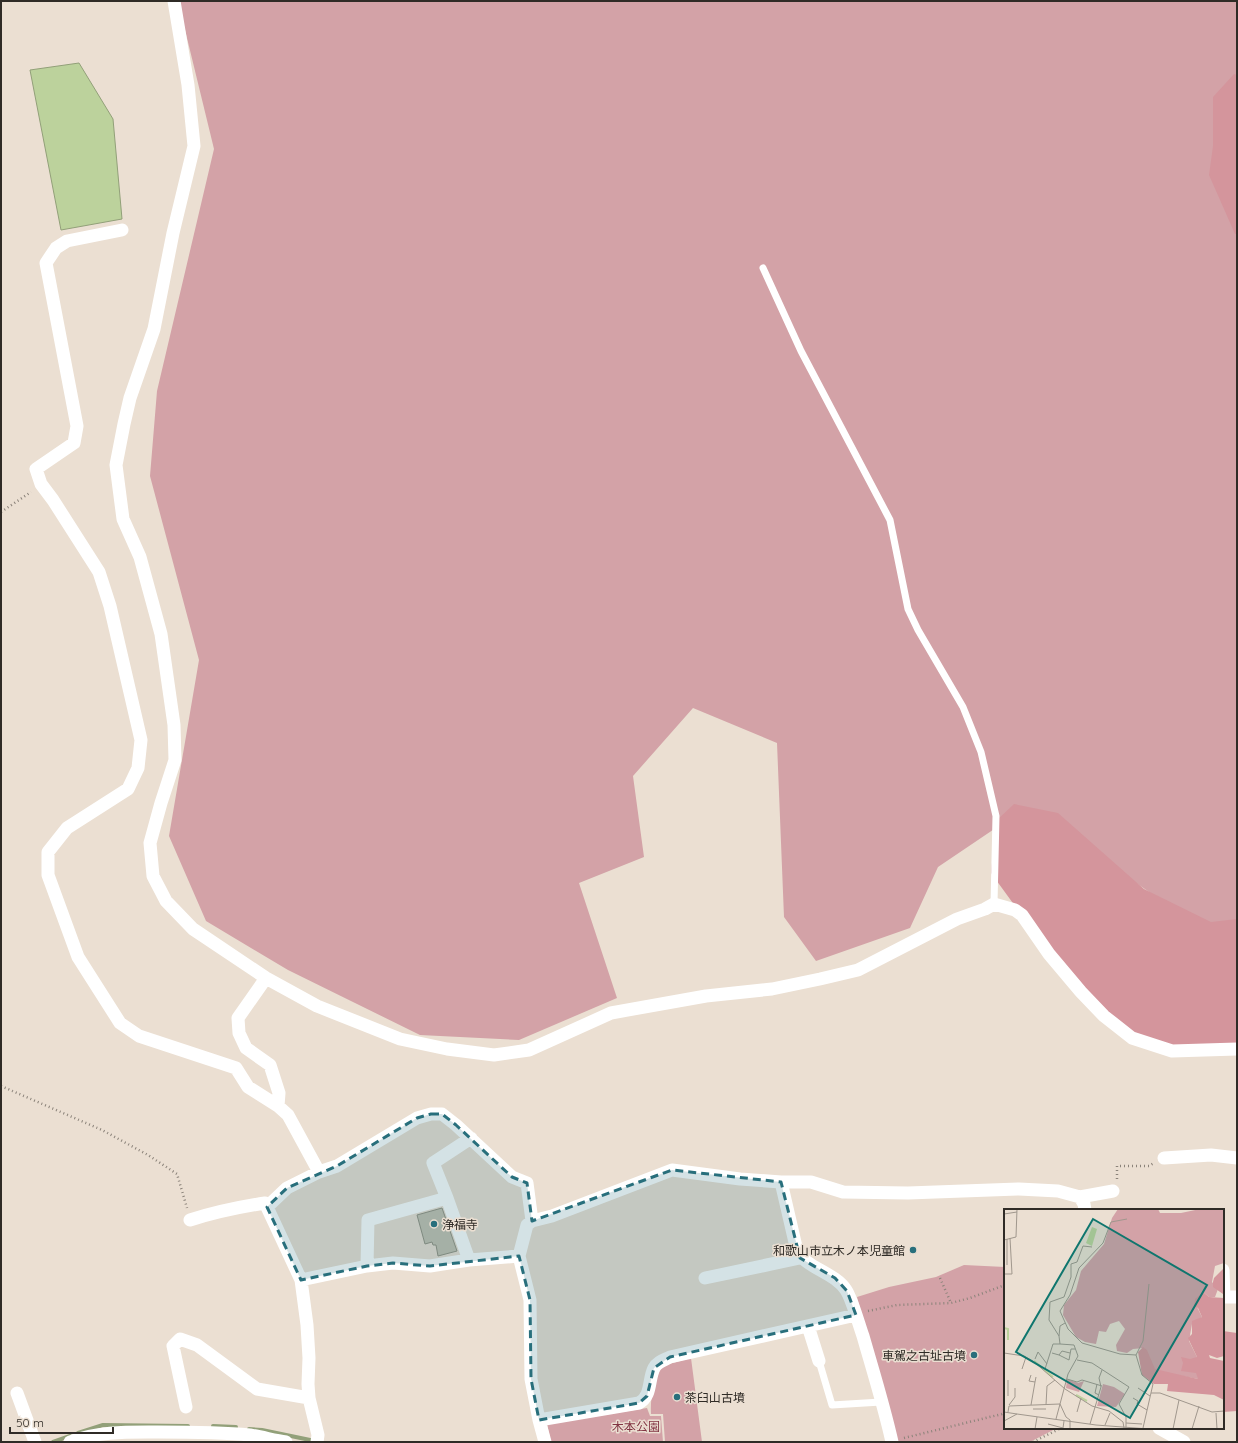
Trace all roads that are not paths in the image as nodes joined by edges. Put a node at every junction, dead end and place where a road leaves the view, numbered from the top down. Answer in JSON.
{"nodes":[{"id":1,"x":174,"y":1,"type":"edge"},
{"id":2,"x":122,"y":230,"type":"dead end"},
{"id":3,"x":763,"y":268,"type":"dead end"},
{"id":4,"x":994,"y":904,"type":"junction"},
{"id":5,"x":266,"y":978,"type":"junction"},
{"id":6,"x":1237,"y":1049,"type":"edge"},
{"id":7,"x":278,"y":1106,"type":"junction"},
{"id":8,"x":470,"y":1138,"type":"junction"},
{"id":9,"x":1164,"y":1158,"type":"road end"},
{"id":10,"x":1237,"y":1158,"type":"edge"},
{"id":11,"x":319,"y":1172,"type":"junction"},
{"id":12,"x":781,"y":1182,"type":"junction"},
{"id":13,"x":1113,"y":1191,"type":"road end"},
{"id":14,"x":1080,"y":1197,"type":"junction"},
{"id":15,"x":448,"y":1198,"type":"junction"},
{"id":16,"x":267,"y":1207,"type":"junction"},
{"id":17,"x":1084,"y":1209,"type":"edge"},
{"id":18,"x":190,"y":1220,"type":"road end"},
{"id":19,"x":532,"y":1222,"type":"junction"},
{"id":20,"x":519,"y":1256,"type":"junction"},
{"id":21,"x":800,"y":1258,"type":"junction"},
{"id":22,"x":469,"y":1260,"type":"junction"},
{"id":23,"x":367,"y":1266,"type":"junction"},
{"id":24,"x":705,"y":1278,"type":"dead end"},
{"id":25,"x":301,"y":1280,"type":"junction"},
{"id":26,"x":1224,"y":1297,"type":"edge"},
{"id":27,"x":1237,"y":1297,"type":"edge"},
{"id":28,"x":856,"y":1315,"type":"junction"},
{"id":29,"x":808,"y":1326,"type":"junction"},
{"id":30,"x":819,"y":1360,"type":"joint"},
{"id":31,"x":17,"y":1393,"type":"dead end"},
{"id":32,"x":309,"y":1398,"type":"junction"},
{"id":33,"x":882,"y":1402,"type":"junction"},
{"id":34,"x":186,"y":1407,"type":"dead end"},
{"id":35,"x":539,"y":1420,"type":"junction"},
{"id":36,"x":1161,"y":1429,"type":"edge"},
{"id":37,"x":105,"y":1438,"type":"edge"},
{"id":38,"x":317,"y":1439,"type":"edge"},
{"id":39,"x":892,"y":1441,"type":"edge"},
{"id":40,"x":35,"y":1442,"type":"edge"},
{"id":41,"x":70,"y":1442,"type":"edge"},
{"id":42,"x":286,"y":1442,"type":"edge"},
{"id":43,"x":545,"y":1442,"type":"edge"},
{"id":44,"x":1184,"y":1442,"type":"edge"}],
"edges":[{"from":1,"to":5,"type":"street"},
{"from":2,"to":7,"type":"street"},
{"from":3,"to":4,"type":"lane"},
{"from":4,"to":5,"type":"street"},
{"from":4,"to":6,"type":"street"},
{"from":5,"to":7,"type":"street"},
{"from":7,"to":11,"type":"street"},
{"from":8,"to":11,"type":"street"},
{"from":8,"to":15,"type":"street"},
{"from":8,"to":19,"type":"street"},
{"from":9,"to":10,"type":"street"},
{"from":11,"to":16,"type":"street"},
{"from":12,"to":14,"type":"street"},
{"from":12,"to":19,"type":"street"},
{"from":12,"to":21,"type":"street"},
{"from":13,"to":14,"type":"street"},
{"from":14,"to":17,"type":"street"},
{"from":15,"to":22,"type":"street"},
{"from":15,"to":23,"type":"street"},
{"from":16,"to":18,"type":"street"},
{"from":16,"to":25,"type":"street"},
{"from":19,"to":20,"type":"street"},
{"from":20,"to":22,"type":"street"},
{"from":20,"to":35,"type":"street"},
{"from":21,"to":24,"type":"street"},
{"from":21,"to":28,"type":"street"},
{"from":22,"to":23,"type":"street"},
{"from":23,"to":25,"type":"street"},
{"from":25,"to":32,"type":"street"},
{"from":26,"to":27,"type":"street"},
{"from":28,"to":29,"type":"street"},
{"from":28,"to":33,"type":"street"},
{"from":29,"to":30,"type":"street"},
{"from":29,"to":35,"type":"street"},
{"from":30,"to":33,"type":"lane"},
{"from":31,"to":40,"type":"street"},
{"from":32,"to":34,"type":"street"},
{"from":32,"to":38,"type":"street"},
{"from":33,"to":39,"type":"street"},
{"from":35,"to":43,"type":"street"},
{"from":36,"to":44,"type":"street"},
{"from":37,"to":41,"type":"street"},
{"from":37,"to":42,"type":"street"}]}
